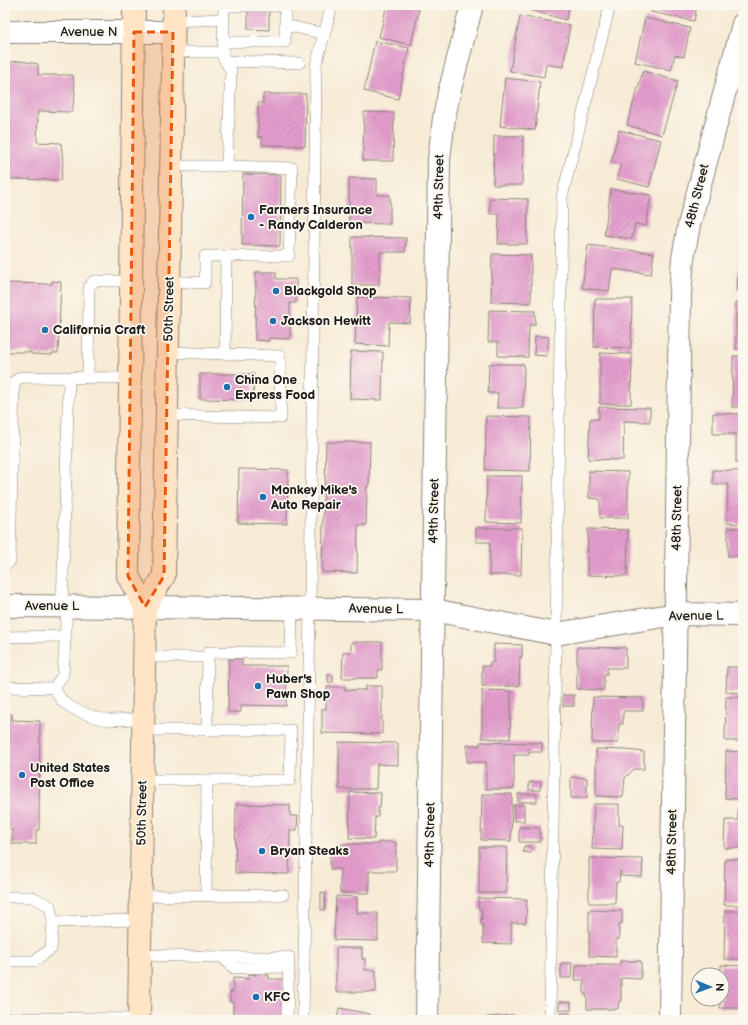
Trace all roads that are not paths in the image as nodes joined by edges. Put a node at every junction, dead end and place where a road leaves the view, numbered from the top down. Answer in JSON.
{"nodes":[{"id":1,"x":134,"y":5,"type":"edge"},
{"id":2,"x":332,"y":5,"type":"edge"},
{"id":3,"x":472,"y":5,"type":"edge"},
{"id":4,"x":610,"y":5,"type":"edge"},
{"id":5,"x":224,"y":6,"type":"edge"},
{"id":6,"x":224,"y":19,"type":"junction"},
{"id":7,"x":743,"y":24,"type":"edge"},
{"id":8,"x":285,"y":25,"type":"junction"},
{"id":9,"x":174,"y":27,"type":"edge"},
{"id":10,"x":5,"y":32,"type":"edge"},
{"id":11,"x":134,"y":32,"type":"junction"},
{"id":12,"x":324,"y":34,"type":"junction"},
{"id":13,"x":224,"y":52,"type":"junction"},
{"id":14,"x":299,"y":63,"type":"dead end"},
{"id":15,"x":171,"y":166,"type":"junction"},
{"id":16,"x":227,"y":166,"type":"junction"},
{"id":17,"x":226,"y":256,"type":"junction"},
{"id":18,"x":131,"y":281,"type":"junction"},
{"id":19,"x":169,"y":281,"type":"junction"},
{"id":20,"x":168,"y":352,"type":"junction"},
{"id":21,"x":225,"y":353,"type":"junction"},
{"id":22,"x":69,"y":378,"type":"junction"},
{"id":23,"x":88,"y":378,"type":"junction"},
{"id":24,"x":130,"y":378,"type":"junction"},
{"id":25,"x":167,"y":416,"type":"junction"},
{"id":26,"x":5,"y":566,"type":"edge"},
{"id":27,"x":5,"y":606,"type":"edge"},
{"id":28,"x":64,"y":606,"type":"junction"},
{"id":29,"x":145,"y":607,"type":"junction"},
{"id":30,"x":301,"y":608,"type":"junction"},
{"id":31,"x":433,"y":610,"type":"junction"},
{"id":32,"x":676,"y":614,"type":"junction"},
{"id":33,"x":743,"y":615,"type":"edge"},
{"id":34,"x":556,"y":634,"type":"junction"},
{"id":35,"x":5,"y":636,"type":"edge"},
{"id":36,"x":66,"y":636,"type":"junction"},
{"id":37,"x":144,"y":657,"type":"junction"},
{"id":38,"x":208,"y":657,"type":"junction"},
{"id":39,"x":5,"y":687,"type":"edge"},
{"id":40,"x":54,"y":688,"type":"junction"},
{"id":41,"x":144,"y":725,"type":"junction"},
{"id":42,"x":207,"y":730,"type":"junction"},
{"id":43,"x":143,"y":780,"type":"junction"},
{"id":44,"x":208,"y":780,"type":"junction"},
{"id":45,"x":141,"y":896,"type":"junction"},
{"id":46,"x":206,"y":896,"type":"junction"},
{"id":47,"x":283,"y":896,"type":"dead end"},
{"id":48,"x":5,"y":897,"type":"edge"},
{"id":49,"x":140,"y":920,"type":"junction"},
{"id":50,"x":53,"y":922,"type":"junction"},
{"id":51,"x":140,"y":955,"type":"junction"},
{"id":52,"x":5,"y":961,"type":"edge"},
{"id":53,"x":5,"y":1018,"type":"edge"},
{"id":54,"x":139,"y":1019,"type":"edge"},
{"id":55,"x":287,"y":1020,"type":"edge"},
{"id":56,"x":303,"y":1020,"type":"edge"},
{"id":57,"x":427,"y":1020,"type":"edge"},
{"id":58,"x":550,"y":1020,"type":"edge"},
{"id":59,"x":670,"y":1020,"type":"edge"}],
"edges":[{"from":1,"to":11,"type":"main road","name":"50th Street"},
{"from":2,"to":12,"type":"lane"},
{"from":3,"to":31,"type":"street","name":"49th Street"},
{"from":4,"to":34,"type":"lane"},
{"from":5,"to":6,"type":"lane"},
{"from":5,"to":8,"type":"lane"},
{"from":6,"to":9,"type":"lane"},
{"from":6,"to":13,"type":"lane"},
{"from":7,"to":32,"type":"street","name":"48th Street"},
{"from":8,"to":12,"type":"lane"},
{"from":8,"to":13,"type":"lane"},
{"from":9,"to":11,"type":"street","name":"Avenue N"},
{"from":9,"to":13,"type":"lane"},
{"from":9,"to":15,"type":"main road","name":"50th Street"},
{"from":10,"to":11,"type":"street","name":"Avenue N"},
{"from":11,"to":18,"type":"main road","name":"50th Street"},
{"from":12,"to":30,"type":"lane"},
{"from":13,"to":14,"type":"lane"},
{"from":13,"to":16,"type":"lane"},
{"from":15,"to":16,"type":"lane"},
{"from":15,"to":19,"type":"main road","name":"50th Street"},
{"from":16,"to":17,"type":"lane"},
{"from":17,"to":19,"type":"lane"},
{"from":17,"to":21,"type":"lane"},
{"from":18,"to":23,"type":"lane"},
{"from":18,"to":24,"type":"main road","name":"50th Street"},
{"from":19,"to":20,"type":"main road","name":"50th Street"},
{"from":20,"to":21,"type":"lane"},
{"from":20,"to":25,"type":"main road","name":"50th Street"},
{"from":21,"to":25,"type":"lane"},
{"from":22,"to":23,"type":"lane"},
{"from":22,"to":26,"type":"lane"},
{"from":22,"to":28,"type":"lane"},
{"from":23,"to":24,"type":"lane"},
{"from":24,"to":29,"type":"main road","name":"50th Street"},
{"from":25,"to":29,"type":"main road","name":"50th Street"},
{"from":27,"to":28,"type":"street","name":"Avenue L"},
{"from":28,"to":29,"type":"street","name":"Avenue L"},
{"from":28,"to":36,"type":"lane"},
{"from":29,"to":30,"type":"street","name":"Avenue L"},
{"from":29,"to":37,"type":"main road","name":"50th Street"},
{"from":30,"to":31,"type":"street","name":"Avenue L"},
{"from":30,"to":38,"type":"lane"},
{"from":30,"to":56,"type":"lane"},
{"from":31,"to":34,"type":"street","name":"Avenue L"},
{"from":31,"to":57,"type":"street","name":"49th Street"},
{"from":32,"to":33,"type":"street","name":"Avenue L"},
{"from":32,"to":34,"type":"street","name":"Avenue L"},
{"from":32,"to":59,"type":"street","name":"48th Street"},
{"from":34,"to":58,"type":"lane"},
{"from":35,"to":36,"type":"lane"},
{"from":36,"to":40,"type":"lane"},
{"from":37,"to":38,"type":"lane"},
{"from":37,"to":41,"type":"main road","name":"50th Street"},
{"from":38,"to":42,"type":"lane"},
{"from":39,"to":40,"type":"lane"},
{"from":40,"to":41,"type":"lane"},
{"from":41,"to":42,"type":"lane"},
{"from":41,"to":43,"type":"main road","name":"50th Street"},
{"from":42,"to":44,"type":"lane"},
{"from":43,"to":44,"type":"lane"},
{"from":43,"to":45,"type":"main road","name":"50th Street"},
{"from":44,"to":46,"type":"lane"},
{"from":45,"to":46,"type":"lane"},
{"from":45,"to":49,"type":"main road","name":"50th Street"},
{"from":46,"to":47,"type":"lane"},
{"from":48,"to":50,"type":"lane"},
{"from":49,"to":50,"type":"lane"},
{"from":49,"to":51,"type":"main road","name":"50th Street"},
{"from":50,"to":52,"type":"lane"},
{"from":51,"to":54,"type":"main road","name":"50th Street"},
{"from":51,"to":55,"type":"lane"},
{"from":53,"to":54,"type":"lane"}]}
